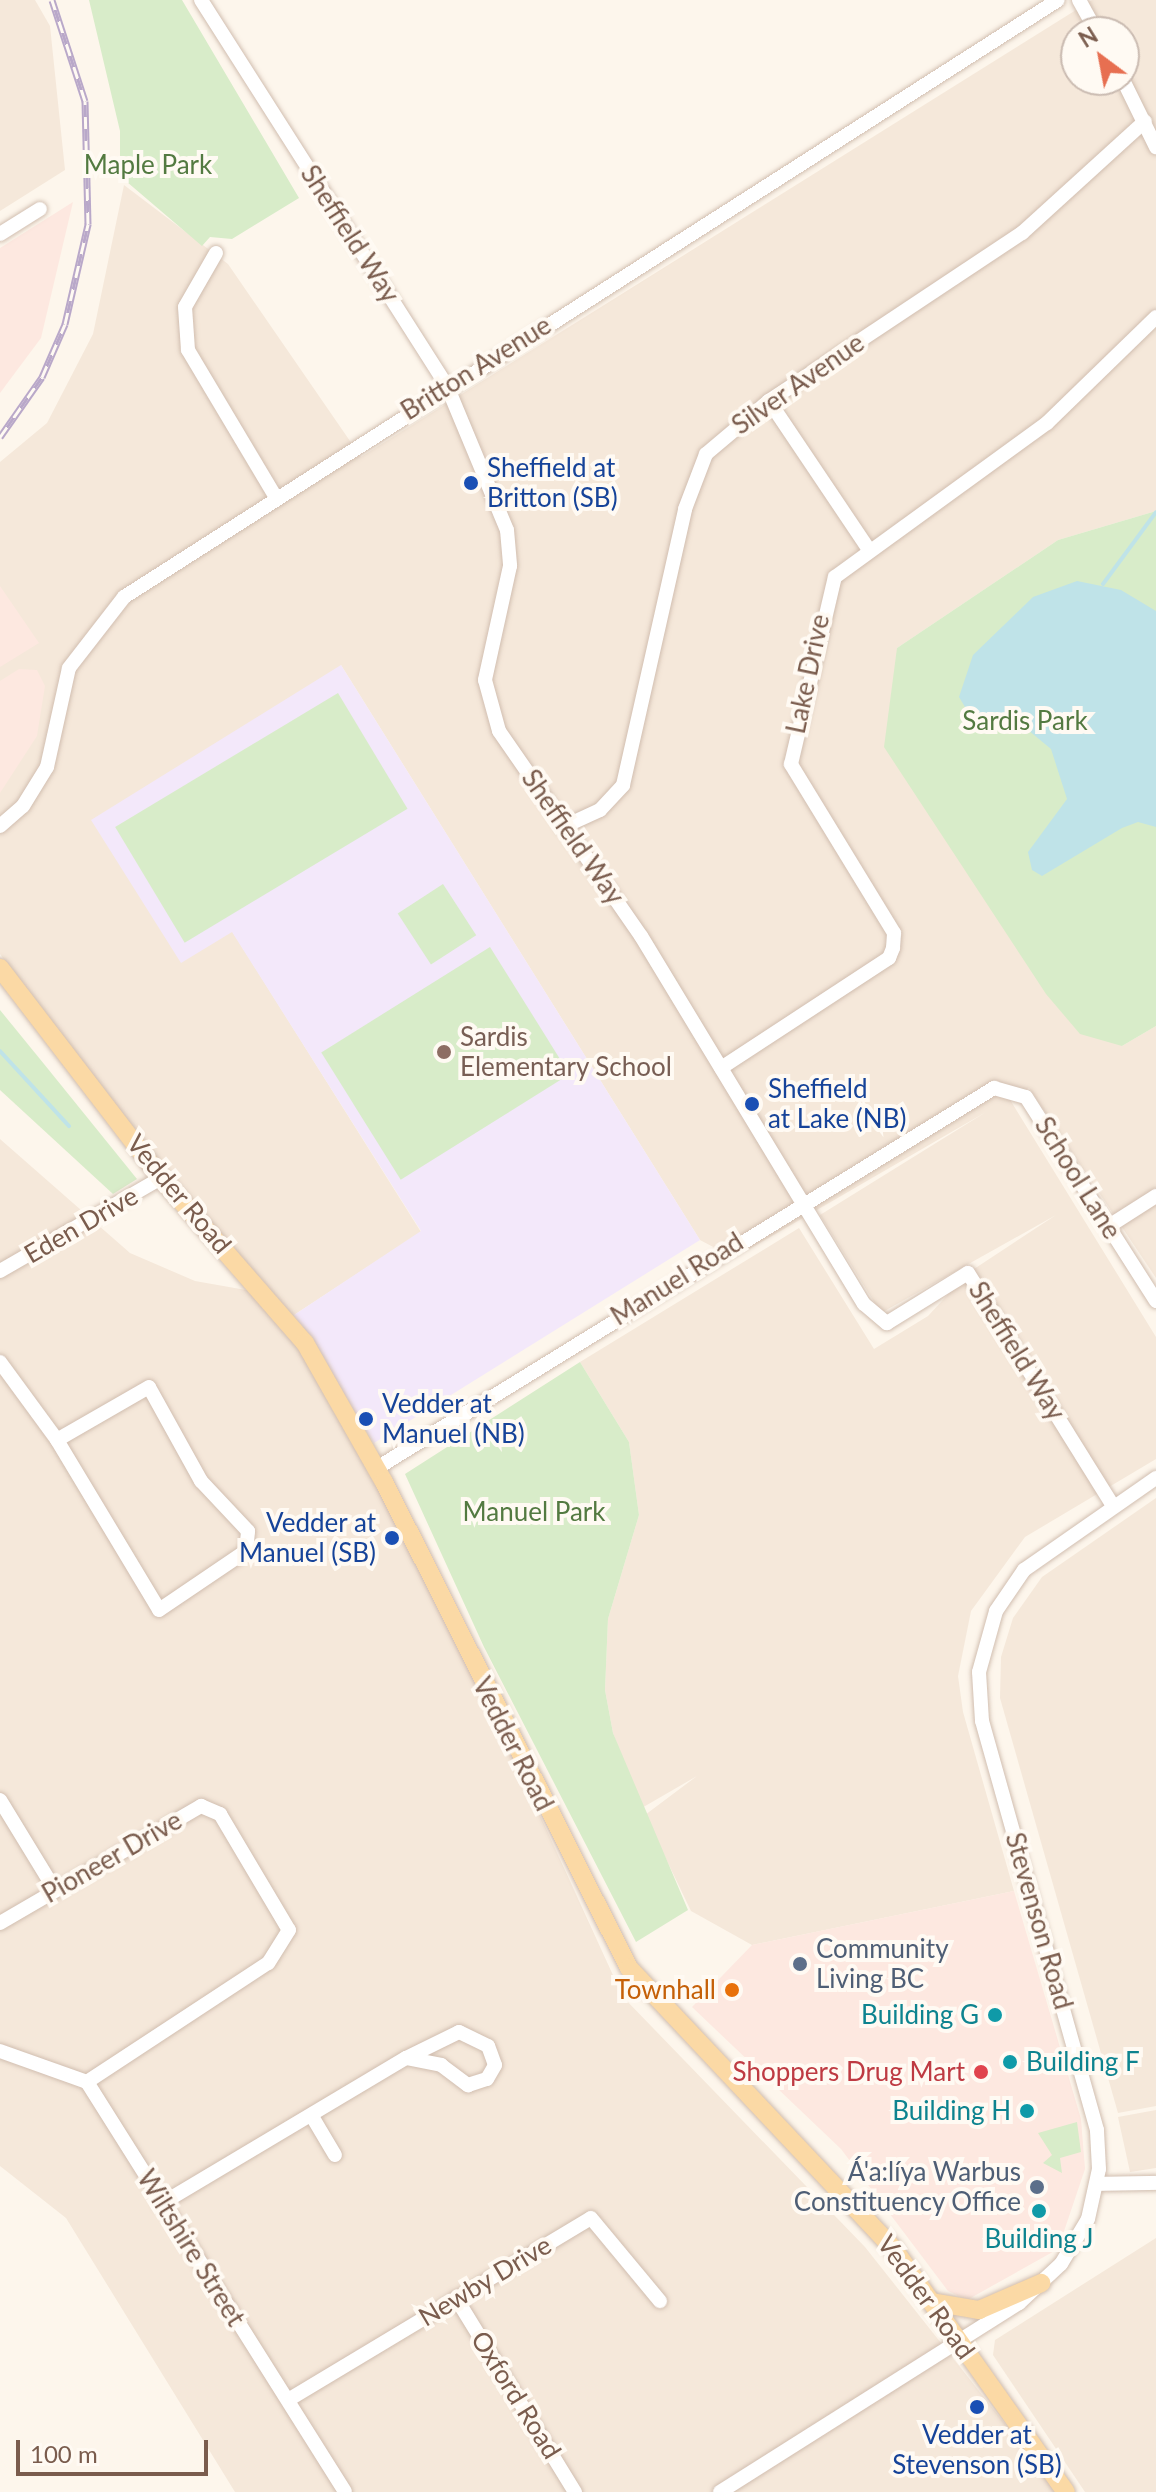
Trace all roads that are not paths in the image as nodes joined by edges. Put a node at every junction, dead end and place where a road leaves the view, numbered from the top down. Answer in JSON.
{"nodes":[{"id":1,"x":201,"y":0,"type":"edge"},
{"id":2,"x":1058,"y":0,"type":"edge"},
{"id":3,"x":1132,"y":96,"type":"edge"},
{"id":4,"x":1145,"y":121,"type":"junction"},
{"id":5,"x":1156,"y":147,"type":"edge"},
{"id":6,"x":40,"y":209,"type":"dead end"},
{"id":7,"x":0,"y":234,"type":"edge"},
{"id":8,"x":216,"y":253,"type":"dead end"},
{"id":9,"x":1156,"y":317,"type":"edge"},
{"id":10,"x":447,"y":386,"type":"junction"},
{"id":11,"x":769,"y":401,"type":"junction"},
{"id":12,"x":275,"y":496,"type":"junction"},
{"id":13,"x":867,"y":547,"type":"junction"},
{"id":14,"x":0,"y":826,"type":"edge"},
{"id":15,"x":563,"y":827,"type":"junction"},
{"id":16,"x":0,"y":968,"type":"edge"},
{"id":17,"x":721,"y":1068,"type":"junction"},
{"id":18,"x":980,"y":1093,"type":"joint"},
{"id":19,"x":161,"y":1178,"type":"junction"},
{"id":20,"x":1156,"y":1196,"type":"edge"},
{"id":21,"x":802,"y":1201,"type":"junction"},
{"id":22,"x":1109,"y":1226,"type":"junction"},
{"id":23,"x":0,"y":1271,"type":"edge"},
{"id":24,"x":1156,"y":1301,"type":"edge"},
{"id":25,"x":0,"y":1362,"type":"edge"},
{"id":26,"x":57,"y":1440,"type":"junction"},
{"id":27,"x":377,"y":1468,"type":"junction"},
{"id":28,"x":1156,"y":1478,"type":"edge"},
{"id":29,"x":1113,"y":1506,"type":"junction"},
{"id":30,"x":0,"y":1800,"type":"edge"},
{"id":31,"x":55,"y":1890,"type":"junction"},
{"id":32,"x":0,"y":1923,"type":"edge"},
{"id":33,"x":0,"y":2051,"type":"edge"},
{"id":34,"x":406,"y":2058,"type":"junction"},
{"id":35,"x":87,"y":2082,"type":"junction"},
{"id":36,"x":313,"y":2118,"type":"junction"},
{"id":37,"x":335,"y":2155,"type":"dead end"},
{"id":38,"x":1156,"y":2183,"type":"edge"},
{"id":39,"x":1097,"y":2184,"type":"junction"},
{"id":40,"x":161,"y":2204,"type":"junction"},
{"id":41,"x":1041,"y":2283,"type":"junction"},
{"id":42,"x":456,"y":2298,"type":"junction"},
{"id":43,"x":660,"y":2301,"type":"dead end"},
{"id":44,"x":932,"y":2302,"type":"junction"},
{"id":45,"x":960,"y":2342,"type":"junction"},
{"id":46,"x":288,"y":2400,"type":"junction"},
{"id":47,"x":741,"y":2486,"type":"edge"},
{"id":48,"x":723,"y":2491,"type":"edge"},
{"id":49,"x":345,"y":2492,"type":"edge"},
{"id":50,"x":575,"y":2492,"type":"edge"},
{"id":51,"x":1066,"y":2492,"type":"edge"}],
"edges":[{"from":1,"to":10,"type":"street","name":"Sheffield Way"},
{"from":2,"to":10,"type":"street","name":"Britton Avenue"},
{"from":3,"to":4,"type":"street"},
{"from":4,"to":5,"type":"street"},
{"from":4,"to":11,"type":"street","name":"Silver Avenue"},
{"from":6,"to":7,"type":"street"},
{"from":8,"to":12,"type":"street"},
{"from":9,"to":13,"type":"street","name":"Lake Drive"},
{"from":10,"to":12,"type":"street","name":"Britton Avenue"},
{"from":10,"to":15,"type":"street","name":"Sheffield Way"},
{"from":11,"to":13,"type":"street"},
{"from":11,"to":15,"type":"street","name":"Silver Avenue"},
{"from":12,"to":14,"type":"street","name":"Britton Avenue"},
{"from":13,"to":17,"type":"street","name":"Lake Drive"},
{"from":15,"to":17,"type":"street","name":"Sheffield Way"},
{"from":16,"to":19,"type":"main road","name":"Vedder Road"},
{"from":17,"to":21,"type":"street","name":"Sheffield Way"},
{"from":18,"to":21,"type":"street","name":"Manuel Road"},
{"from":18,"to":22,"type":"street","name":"School Lane"},
{"from":19,"to":23,"type":"street","name":"Eden Drive"},
{"from":19,"to":27,"type":"main road","name":"Vedder Road"},
{"from":20,"to":22,"type":"street"},
{"from":21,"to":27,"type":"street","name":"Manuel Road"},
{"from":21,"to":29,"type":"street","name":"Sheffield Way"},
{"from":22,"to":24,"type":"street","name":"School Lane"},
{"from":25,"to":26,"type":"street"},
{"from":26,"to":26,"type":"street"},
{"from":27,"to":44,"type":"main road","name":"Vedder Road"},
{"from":28,"to":29,"type":"street","name":"Stevenson Road"},
{"from":29,"to":39,"type":"street","name":"Stevenson Road"},
{"from":30,"to":31,"type":"street"},
{"from":31,"to":32,"type":"street","name":"Pioneer Drive"},
{"from":31,"to":35,"type":"street","name":"Pioneer Drive"},
{"from":33,"to":35,"type":"street"},
{"from":34,"to":34,"type":"street"},
{"from":34,"to":36,"type":"street"},
{"from":35,"to":40,"type":"street","name":"Wiltshire Street"},
{"from":36,"to":37,"type":"street"},
{"from":36,"to":40,"type":"street"},
{"from":38,"to":39,"type":"street"},
{"from":39,"to":41,"type":"street","name":"Stevenson Road"},
{"from":40,"to":46,"type":"street","name":"Wiltshire Street"},
{"from":41,"to":44,"type":"main road"},
{"from":41,"to":45,"type":"street","name":"Stevenson Road"},
{"from":42,"to":43,"type":"street","name":"Newby Drive"},
{"from":42,"to":46,"type":"street","name":"Newby Drive"},
{"from":42,"to":50,"type":"street","name":"Oxford Road"},
{"from":44,"to":45,"type":"main road","name":"Vedder Road"},
{"from":45,"to":47,"type":"street","name":"Stevenson Road"},
{"from":45,"to":51,"type":"main road","name":"Vedder Road"},
{"from":46,"to":49,"type":"street","name":"Wiltshire Street"},
{"from":47,"to":48,"type":"street","name":"Stevenson Road"}]}
